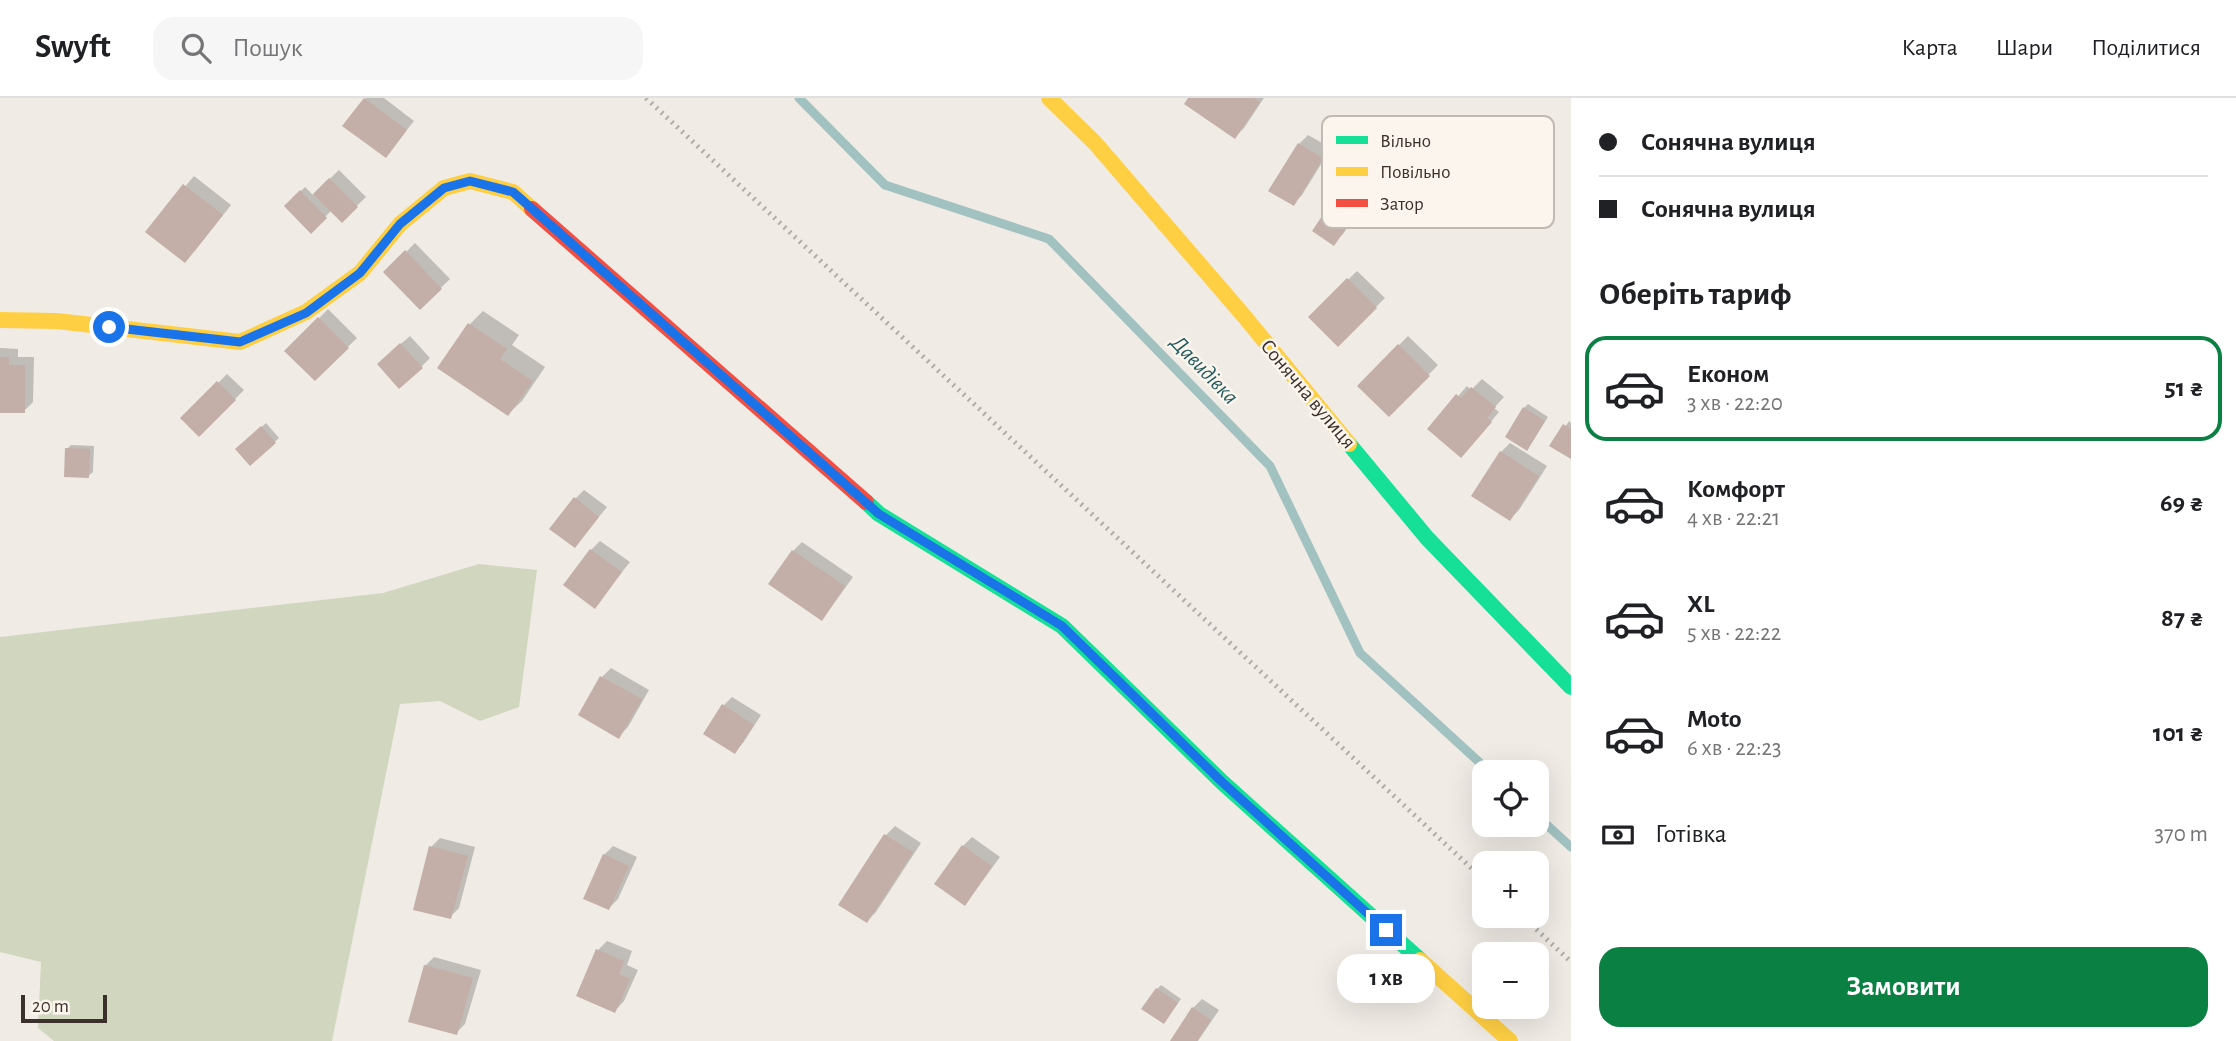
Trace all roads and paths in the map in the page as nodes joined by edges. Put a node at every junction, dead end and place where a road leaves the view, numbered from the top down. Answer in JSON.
{"nodes":[{"id":1,"x":1049,"y":98,"type":"edge"},
{"id":2,"x":0,"y":320,"type":"edge"},
{"id":3,"x":1571,"y":687,"type":"edge"},
{"id":4,"x":1510,"y":1041,"type":"edge"}],
"edges":[{"from":1,"to":3,"type":"street","name":"Сонячна вулиця"},
{"from":2,"to":4,"type":"street"}]}
